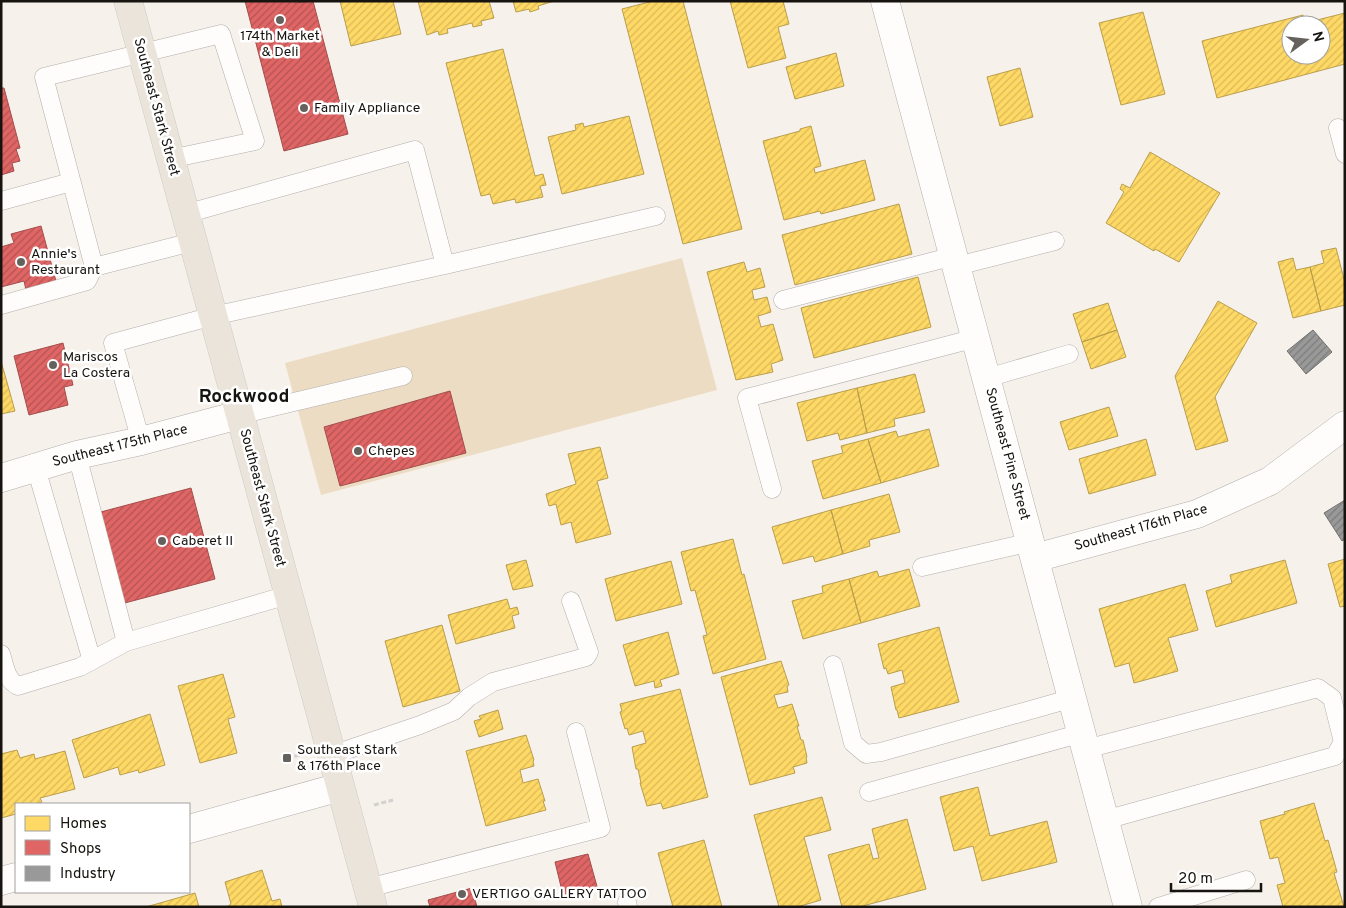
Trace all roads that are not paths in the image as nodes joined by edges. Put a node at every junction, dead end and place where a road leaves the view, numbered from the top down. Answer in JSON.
{"nodes":[{"id":1,"x":128,"y":1,"type":"edge"},
{"id":2,"x":885,"y":1,"type":"edge"},
{"id":3,"x":142,"y":53,"type":"junction"},
{"id":4,"x":1338,"y":128,"type":"dead end"},
{"id":5,"x":1345,"y":154,"type":"edge"},
{"id":6,"x":170,"y":160,"type":"junction"},
{"id":7,"x":71,"y":182,"type":"junction"},
{"id":8,"x":1,"y":201,"type":"edge"},
{"id":9,"x":185,"y":214,"type":"junction"},
{"id":10,"x":656,"y":216,"type":"dead end"},
{"id":11,"x":1055,"y":241,"type":"dead end"},
{"id":12,"x":192,"y":242,"type":"junction"},
{"id":13,"x":955,"y":261,"type":"junction"},
{"id":14,"x":445,"y":265,"type":"junction"},
{"id":15,"x":94,"y":267,"type":"junction"},
{"id":16,"x":783,"y":300,"type":"dead end"},
{"id":17,"x":1,"y":305,"type":"edge"},
{"id":18,"x":213,"y":316,"type":"junction"},
{"id":19,"x":976,"y":338,"type":"junction"},
{"id":20,"x":1069,"y":354,"type":"dead end"},
{"id":21,"x":403,"y":376,"type":"dead end"},
{"id":22,"x":986,"y":378,"type":"junction"},
{"id":23,"x":239,"y":415,"type":"junction"},
{"id":24,"x":1345,"y":425,"type":"edge"},
{"id":25,"x":141,"y":441,"type":"junction"},
{"id":26,"x":77,"y":456,"type":"junction"},
{"id":27,"x":36,"y":468,"type":"junction"},
{"id":28,"x":1,"y":478,"type":"edge"},
{"id":29,"x":772,"y":488,"type":"dead end"},
{"id":30,"x":1033,"y":550,"type":"junction"},
{"id":31,"x":922,"y":567,"type":"dead end"},
{"id":32,"x":288,"y":595,"type":"junction"},
{"id":33,"x":571,"y":601,"type":"dead end"},
{"id":34,"x":126,"y":642,"type":"junction"},
{"id":35,"x":1,"y":654,"type":"edge"},
{"id":36,"x":92,"y":661,"type":"junction"},
{"id":37,"x":834,"y":666,"type":"dead end"},
{"id":38,"x":1072,"y":698,"type":"junction"},
{"id":39,"x":576,"y":732,"type":"dead end"},
{"id":40,"x":1084,"y":741,"type":"junction"},
{"id":41,"x":332,"y":755,"type":"junction"},
{"id":42,"x":340,"y":787,"type":"junction"},
{"id":43,"x":869,"y":792,"type":"dead end"},
{"id":44,"x":1105,"y":820,"type":"junction"},
{"id":45,"x":190,"y":829,"type":"edge"},
{"id":46,"x":15,"y":877,"type":"edge"},
{"id":47,"x":1246,"y":880,"type":"dead end"},
{"id":48,"x":1,"y":881,"type":"edge"},
{"id":49,"x":370,"y":897,"type":"edge"},
{"id":50,"x":1128,"y":907,"type":"edge"},
{"id":51,"x":1158,"y":907,"type":"edge"}],
"edges":[{"from":1,"to":3,"type":"main road","name":"Southeast Stark Street"},
{"from":2,"to":13,"type":"street","name":"Southeast Pine Street"},
{"from":3,"to":6,"type":"main road","name":"Southeast Stark Street"},
{"from":3,"to":6,"type":"lane"},
{"from":3,"to":7,"type":"lane"},
{"from":4,"to":5,"type":"lane"},
{"from":6,"to":9,"type":"main road","name":"Southeast Stark Street"},
{"from":7,"to":8,"type":"lane"},
{"from":7,"to":15,"type":"lane"},
{"from":9,"to":12,"type":"main road","name":"Southeast Stark Street"},
{"from":9,"to":14,"type":"lane"},
{"from":10,"to":14,"type":"lane"},
{"from":11,"to":13,"type":"lane"},
{"from":12,"to":15,"type":"lane"},
{"from":12,"to":18,"type":"main road","name":"Southeast Stark Street"},
{"from":13,"to":16,"type":"lane"},
{"from":13,"to":19,"type":"street","name":"Southeast Pine Street"},
{"from":14,"to":18,"type":"lane"},
{"from":15,"to":17,"type":"lane"},
{"from":18,"to":23,"type":"main road","name":"Southeast Stark Street"},
{"from":18,"to":25,"type":"lane"},
{"from":19,"to":22,"type":"street","name":"Southeast Pine Street"},
{"from":19,"to":29,"type":"lane"},
{"from":20,"to":22,"type":"lane"},
{"from":21,"to":23,"type":"lane"},
{"from":22,"to":30,"type":"street","name":"Southeast Pine Street"},
{"from":23,"to":25,"type":"street","name":"Southeast 175th Place"},
{"from":23,"to":32,"type":"main road","name":"Southeast Stark Street"},
{"from":24,"to":30,"type":"street","name":"Southeast 176th Place"},
{"from":25,"to":26,"type":"street","name":"Southeast 175th Place"},
{"from":26,"to":27,"type":"street","name":"Southeast 175th Place"},
{"from":26,"to":34,"type":"lane"},
{"from":27,"to":28,"type":"street","name":"Southeast 175th Place"},
{"from":27,"to":36,"type":"lane"},
{"from":30,"to":31,"type":"lane"},
{"from":30,"to":38,"type":"street","name":"Southeast Pine Street"},
{"from":32,"to":34,"type":"lane"},
{"from":32,"to":41,"type":"main road","name":"Southeast Stark Street"},
{"from":33,"to":41,"type":"lane"},
{"from":34,"to":36,"type":"lane"},
{"from":35,"to":36,"type":"lane"},
{"from":37,"to":38,"type":"lane"},
{"from":38,"to":40,"type":"street","name":"Southeast Pine Street"},
{"from":39,"to":49,"type":"lane"},
{"from":40,"to":43,"type":"lane"},
{"from":40,"to":44,"type":"street","name":"Southeast Pine Street"},
{"from":40,"to":44,"type":"lane"},
{"from":41,"to":42,"type":"main road","name":"Southeast Stark Street"},
{"from":42,"to":45,"type":"street"},
{"from":42,"to":49,"type":"main road","name":"Southeast Stark Street"},
{"from":44,"to":50,"type":"street","name":"Southeast Pine Street"},
{"from":46,"to":48,"type":"street"},
{"from":47,"to":51,"type":"lane"}]}
